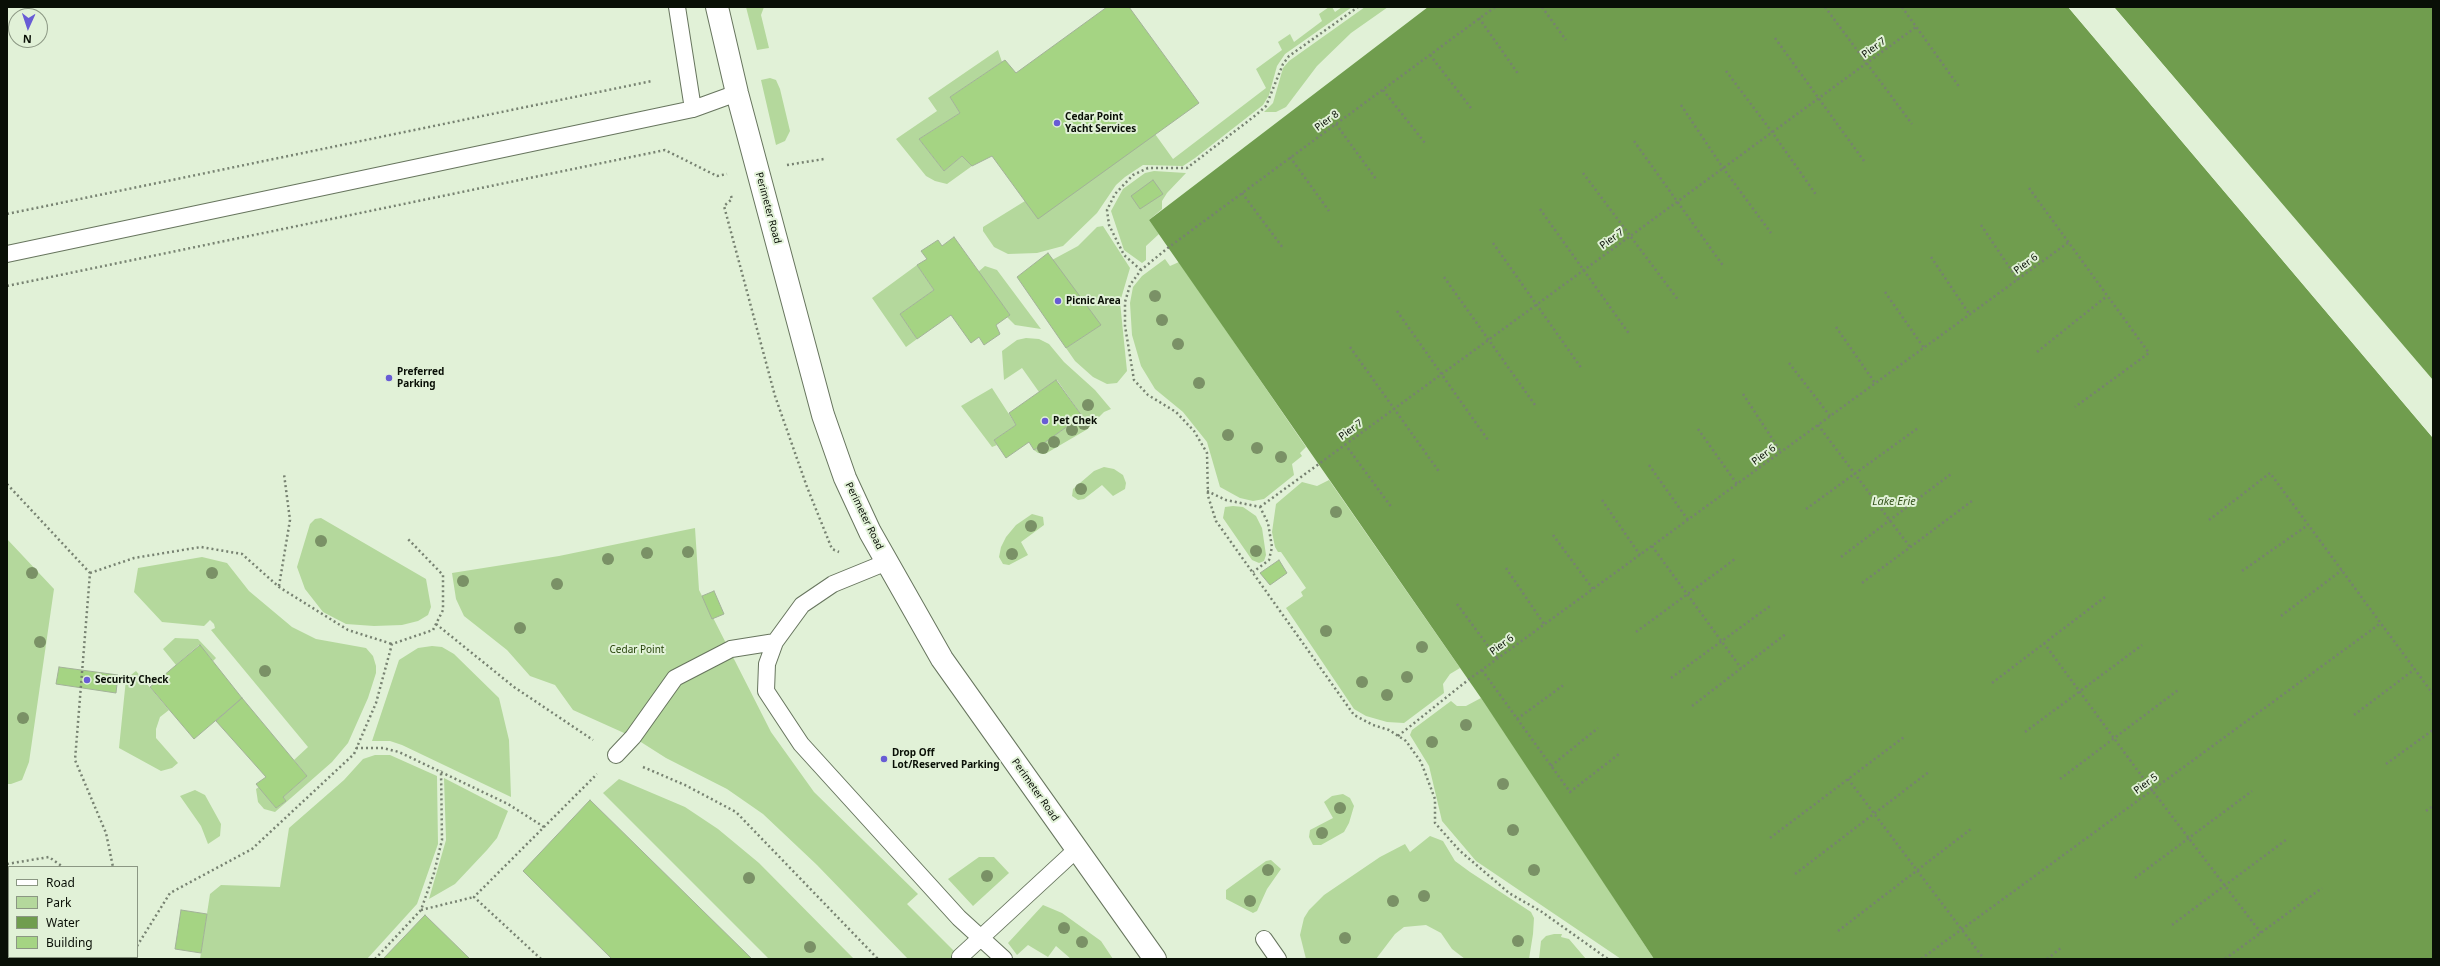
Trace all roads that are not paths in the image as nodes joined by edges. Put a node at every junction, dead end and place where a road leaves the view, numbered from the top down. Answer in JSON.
{"nodes":[{"id":1,"x":677,"y":7,"type":"edge"},
{"id":2,"x":717,"y":7,"type":"edge"},
{"id":3,"x":737,"y":93,"type":"junction"},
{"id":4,"x":693,"y":110,"type":"junction"},
{"id":5,"x":7,"y":254,"type":"edge"},
{"id":6,"x":887,"y":562,"type":"junction"},
{"id":7,"x":775,"y":642,"type":"junction"},
{"id":8,"x":616,"y":755,"type":"road end"},
{"id":9,"x":1077,"y":848,"type":"junction"},
{"id":10,"x":981,"y":939,"type":"junction"},
{"id":11,"x":1264,"y":939,"type":"dead end"},
{"id":12,"x":960,"y":957,"type":"dead end"},
{"id":13,"x":1004,"y":959,"type":"edge"},
{"id":14,"x":1155,"y":959,"type":"edge"},
{"id":15,"x":1278,"y":959,"type":"edge"}],
"edges":[{"from":1,"to":4,"type":"lane"},
{"from":2,"to":3,"type":"street","name":"Perimeter Road"},
{"from":3,"to":4,"type":"lane"},
{"from":3,"to":6,"type":"street","name":"Perimeter Road"},
{"from":4,"to":5,"type":"lane"},
{"from":6,"to":7,"type":"lane"},
{"from":6,"to":9,"type":"street","name":"Perimeter Road"},
{"from":7,"to":8,"type":"lane"},
{"from":7,"to":10,"type":"lane"},
{"from":9,"to":10,"type":"lane"},
{"from":9,"to":14,"type":"street","name":"Perimeter Road"},
{"from":10,"to":12,"type":"lane"},
{"from":10,"to":13,"type":"lane"},
{"from":11,"to":15,"type":"lane"}]}
